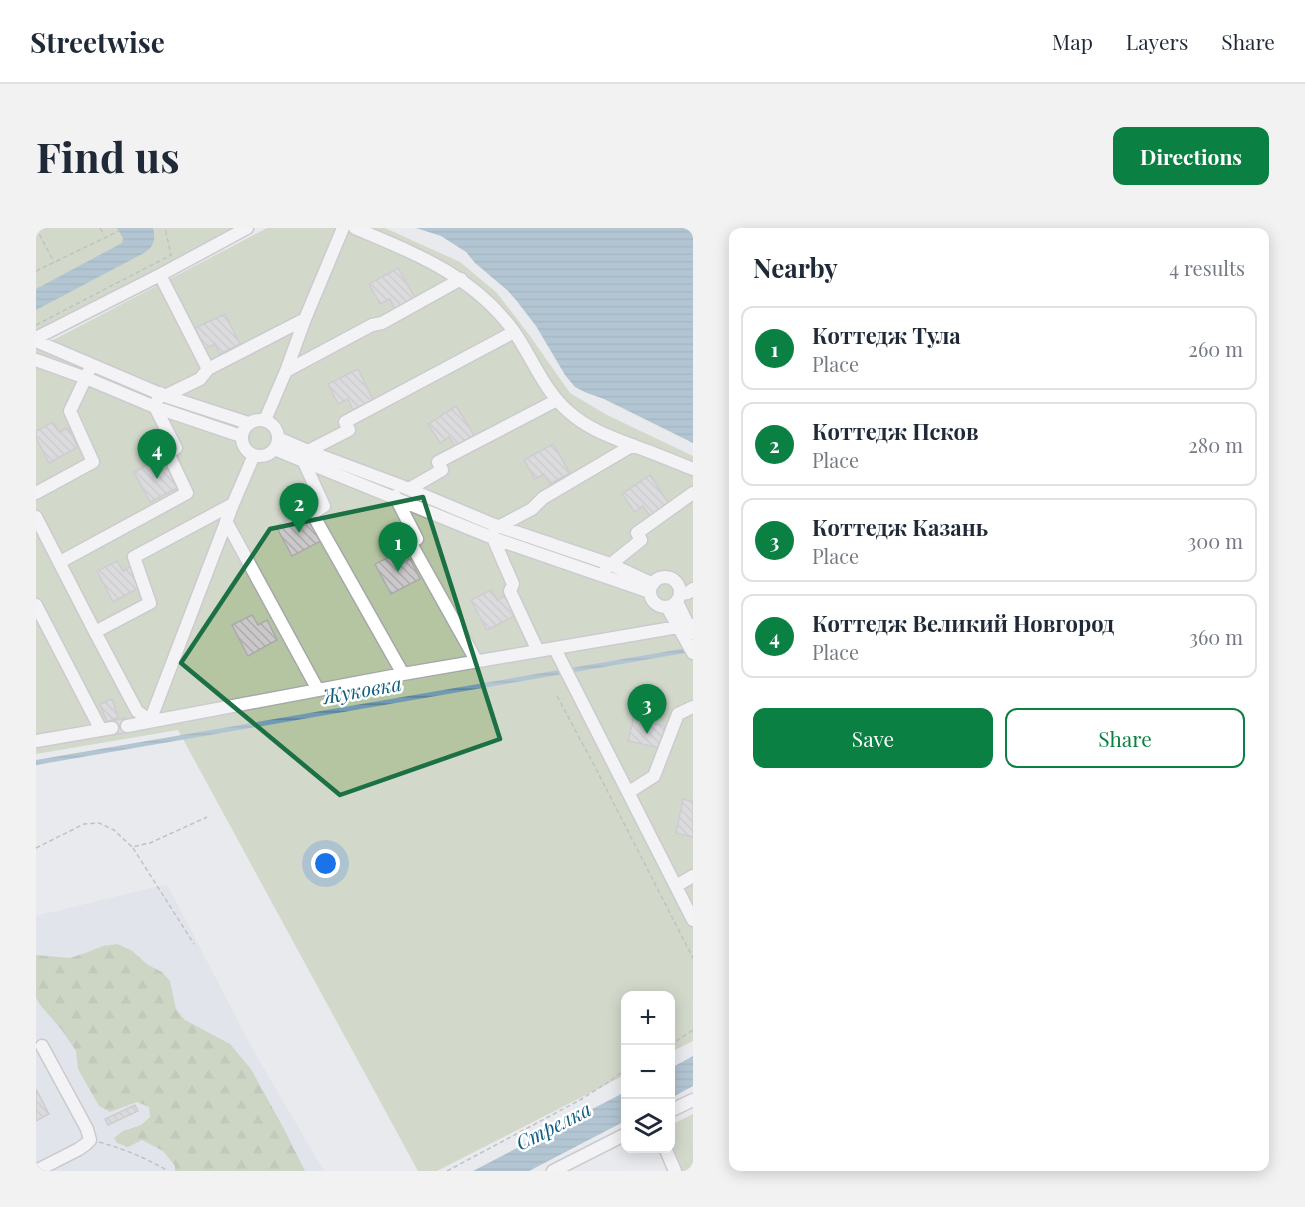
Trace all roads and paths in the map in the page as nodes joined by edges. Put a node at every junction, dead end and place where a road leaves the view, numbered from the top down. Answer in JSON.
{"nodes":[{"id":1,"x":36,"y":228,"type":"edge"},
{"id":2,"x":100,"y":228,"type":"edge"},
{"id":3,"x":125,"y":228,"type":"edge"},
{"id":4,"x":165,"y":228,"type":"edge"},
{"id":5,"x":247,"y":228,"type":"edge"},
{"id":6,"x":343,"y":228,"type":"edge"},
{"id":7,"x":355,"y":228,"type":"edge"},
{"id":8,"x":105,"y":237,"type":"junction"},
{"id":9,"x":54,"y":262,"type":"junction"},
{"id":10,"x":36,"y":271,"type":"edge"},
{"id":11,"x":160,"y":275,"type":"junction"},
{"id":12,"x":461,"y":279,"type":"junction"},
{"id":13,"x":305,"y":319,"type":"junction"},
{"id":14,"x":36,"y":325,"type":"edge"},
{"id":15,"x":514,"y":332,"type":"junction"},
{"id":16,"x":36,"y":339,"type":"edge"},
{"id":17,"x":36,"y":360,"type":"edge"},
{"id":18,"x":91,"y":364,"type":"junction"},
{"id":19,"x":208,"y":369,"type":"junction"},
{"id":20,"x":286,"y":371,"type":"junction"},
{"id":21,"x":86,"y":378,"type":"junction"},
{"id":22,"x":163,"y":395,"type":"junction"},
{"id":23,"x":556,"y":400,"type":"junction"},
{"id":24,"x":155,"y":406,"type":"junction"},
{"id":25,"x":265,"y":420,"type":"junction"},
{"id":26,"x":248,"y":423,"type":"junction"},
{"id":27,"x":241,"y":436,"type":"junction"},
{"id":28,"x":276,"y":444,"type":"junction"},
{"id":29,"x":633,"y":446,"type":"junction"},
{"id":30,"x":254,"y":455,"type":"junction"},
{"id":31,"x":306,"y":457,"type":"junction"},
{"id":32,"x":693,"y":469,"type":"edge"},
{"id":33,"x":401,"y":490,"type":"junction"},
{"id":34,"x":36,"y":493,"type":"edge"},
{"id":35,"x":693,"y":493,"type":"edge"},
{"id":36,"x":233,"y":504,"type":"junction"},
{"id":37,"x":36,"y":517,"type":"edge"},
{"id":38,"x":226,"y":521,"type":"junction"},
{"id":39,"x":495,"y":529,"type":"junction"},
{"id":40,"x":60,"y":562,"type":"junction"},
{"id":41,"x":610,"y":564,"type":"junction"},
{"id":42,"x":601,"y":574,"type":"junction"},
{"id":43,"x":652,"y":588,"type":"junction"},
{"id":44,"x":693,"y":589,"type":"edge"},
{"id":45,"x":675,"y":601,"type":"junction"},
{"id":46,"x":36,"y":605,"type":"edge"},
{"id":47,"x":688,"y":631,"type":"edge"},
{"id":48,"x":95,"y":632,"type":"junction"},
{"id":49,"x":555,"y":649,"type":"junction"},
{"id":50,"x":538,"y":651,"type":"junction"},
{"id":51,"x":693,"y":653,"type":"edge"},
{"id":52,"x":477,"y":662,"type":"junction"},
{"id":53,"x":403,"y":674,"type":"junction"},
{"id":54,"x":318,"y":690,"type":"junction"},
{"id":55,"x":557,"y":696,"type":"dead end"},
{"id":56,"x":693,"y":706,"type":"edge"},
{"id":57,"x":150,"y":721,"type":"junction"},
{"id":58,"x":127,"y":726,"type":"dead end"},
{"id":59,"x":36,"y":741,"type":"edge"},
{"id":60,"x":629,"y":792,"type":"junction"},
{"id":61,"x":207,"y":817,"type":"dead end"},
{"id":62,"x":132,"y":847,"type":"junction"},
{"id":63,"x":36,"y":848,"type":"edge"},
{"id":64,"x":693,"y":876,"type":"edge"},
{"id":65,"x":676,"y":886,"type":"junction"},
{"id":66,"x":693,"y":920,"type":"edge"},
{"id":67,"x":194,"y":944,"type":"dead end"},
{"id":68,"x":693,"y":958,"type":"edge"},
{"id":69,"x":693,"y":1030,"type":"edge"},
{"id":70,"x":675,"y":1042,"type":"edge"},
{"id":71,"x":42,"y":1046,"type":"dead end"},
{"id":72,"x":621,"y":1073,"type":"edge"},
{"id":73,"x":693,"y":1100,"type":"edge"},
{"id":74,"x":675,"y":1109,"type":"edge"},
{"id":75,"x":621,"y":1137,"type":"edge"},
{"id":76,"x":90,"y":1140,"type":"junction"},
{"id":77,"x":667,"y":1153,"type":"edge"},
{"id":78,"x":36,"y":1171,"type":"edge"},
{"id":79,"x":168,"y":1171,"type":"edge"},
{"id":80,"x":447,"y":1171,"type":"edge"},
{"id":81,"x":553,"y":1171,"type":"edge"},
{"id":82,"x":675,"y":1171,"type":"edge"}],
"edges":[{"from":1,"to":9,"type":"path"},
{"from":2,"to":8,"type":"path"},
{"from":3,"to":8,"type":"path"},
{"from":4,"to":14,"type":"path"},
{"from":5,"to":11,"type":"street"},
{"from":6,"to":13,"type":"street"},
{"from":7,"to":12,"type":"street"},
{"from":8,"to":9,"type":"path"},
{"from":9,"to":10,"type":"path"},
{"from":11,"to":16,"type":"street"},
{"from":11,"to":19,"type":"street"},
{"from":12,"to":15,"type":"street"},
{"from":12,"to":20,"type":"street"},
{"from":13,"to":19,"type":"street"},
{"from":13,"to":20,"type":"street"},
{"from":15,"to":23,"type":"street"},
{"from":15,"to":31,"type":"street"},
{"from":16,"to":18,"type":"street"},
{"from":17,"to":21,"type":"street"},
{"from":18,"to":21,"type":"street"},
{"from":18,"to":22,"type":"street"},
{"from":19,"to":22,"type":"street"},
{"from":20,"to":25,"type":"street"},
{"from":21,"to":24,"type":"street"},
{"from":21,"to":34,"type":"street"},
{"from":22,"to":24,"type":"street"},
{"from":22,"to":26,"type":"street"},
{"from":23,"to":29,"type":"street"},
{"from":23,"to":33,"type":"street"},
{"from":24,"to":27,"type":"street"},
{"from":24,"to":40,"type":"street"},
{"from":25,"to":26,"type":"street"},
{"from":25,"to":28,"type":"street"},
{"from":26,"to":27,"type":"street"},
{"from":27,"to":30,"type":"street"},
{"from":28,"to":30,"type":"street"},
{"from":28,"to":31,"type":"street"},
{"from":28,"to":31,"type":"street"},
{"from":29,"to":32,"type":"street"},
{"from":29,"to":39,"type":"street"},
{"from":30,"to":36,"type":"street"},
{"from":31,"to":33,"type":"street"},
{"from":31,"to":53,"type":"street"},
{"from":33,"to":39,"type":"street"},
{"from":33,"to":52,"type":"street"},
{"from":35,"to":41,"type":"street"},
{"from":36,"to":38,"type":"street"},
{"from":36,"to":48,"type":"street"},
{"from":37,"to":40,"type":"street"},
{"from":38,"to":54,"type":"street"},
{"from":38,"to":57,"type":"street"},
{"from":39,"to":41,"type":"street"},
{"from":39,"to":42,"type":"street"},
{"from":39,"to":50,"type":"street"},
{"from":40,"to":48,"type":"street"},
{"from":41,"to":42,"type":"street"},
{"from":41,"to":43,"type":"street"},
{"from":42,"to":43,"type":"street"},
{"from":43,"to":45,"type":"street"},
{"from":43,"to":45,"type":"street"},
{"from":44,"to":45,"type":"street"},
{"from":45,"to":47,"type":"street"},
{"from":46,"to":59,"type":"street"},
{"from":47,"to":49,"type":"street"},
{"from":47,"to":51,"type":"street"},
{"from":48,"to":57,"type":"street"},
{"from":49,"to":50,"type":"street"},
{"from":49,"to":60,"type":"street"},
{"from":50,"to":52,"type":"street"},
{"from":52,"to":53,"type":"street"},
{"from":53,"to":54,"type":"street"},
{"from":54,"to":57,"type":"street"},
{"from":55,"to":68,"type":"path"},
{"from":56,"to":60,"type":"street"},
{"from":57,"to":58,"type":"street"},
{"from":60,"to":65,"type":"street"},
{"from":61,"to":62,"type":"path"},
{"from":62,"to":63,"type":"path"},
{"from":62,"to":67,"type":"path"},
{"from":64,"to":65,"type":"street"},
{"from":65,"to":66,"type":"street"},
{"from":69,"to":70,"type":"path"},
{"from":71,"to":76,"type":"street"},
{"from":72,"to":80,"type":"path"},
{"from":73,"to":74,"type":"street"},
{"from":75,"to":81,"type":"street"},
{"from":76,"to":78,"type":"street"},
{"from":76,"to":79,"type":"path"},
{"from":77,"to":82,"type":"street"}]}
